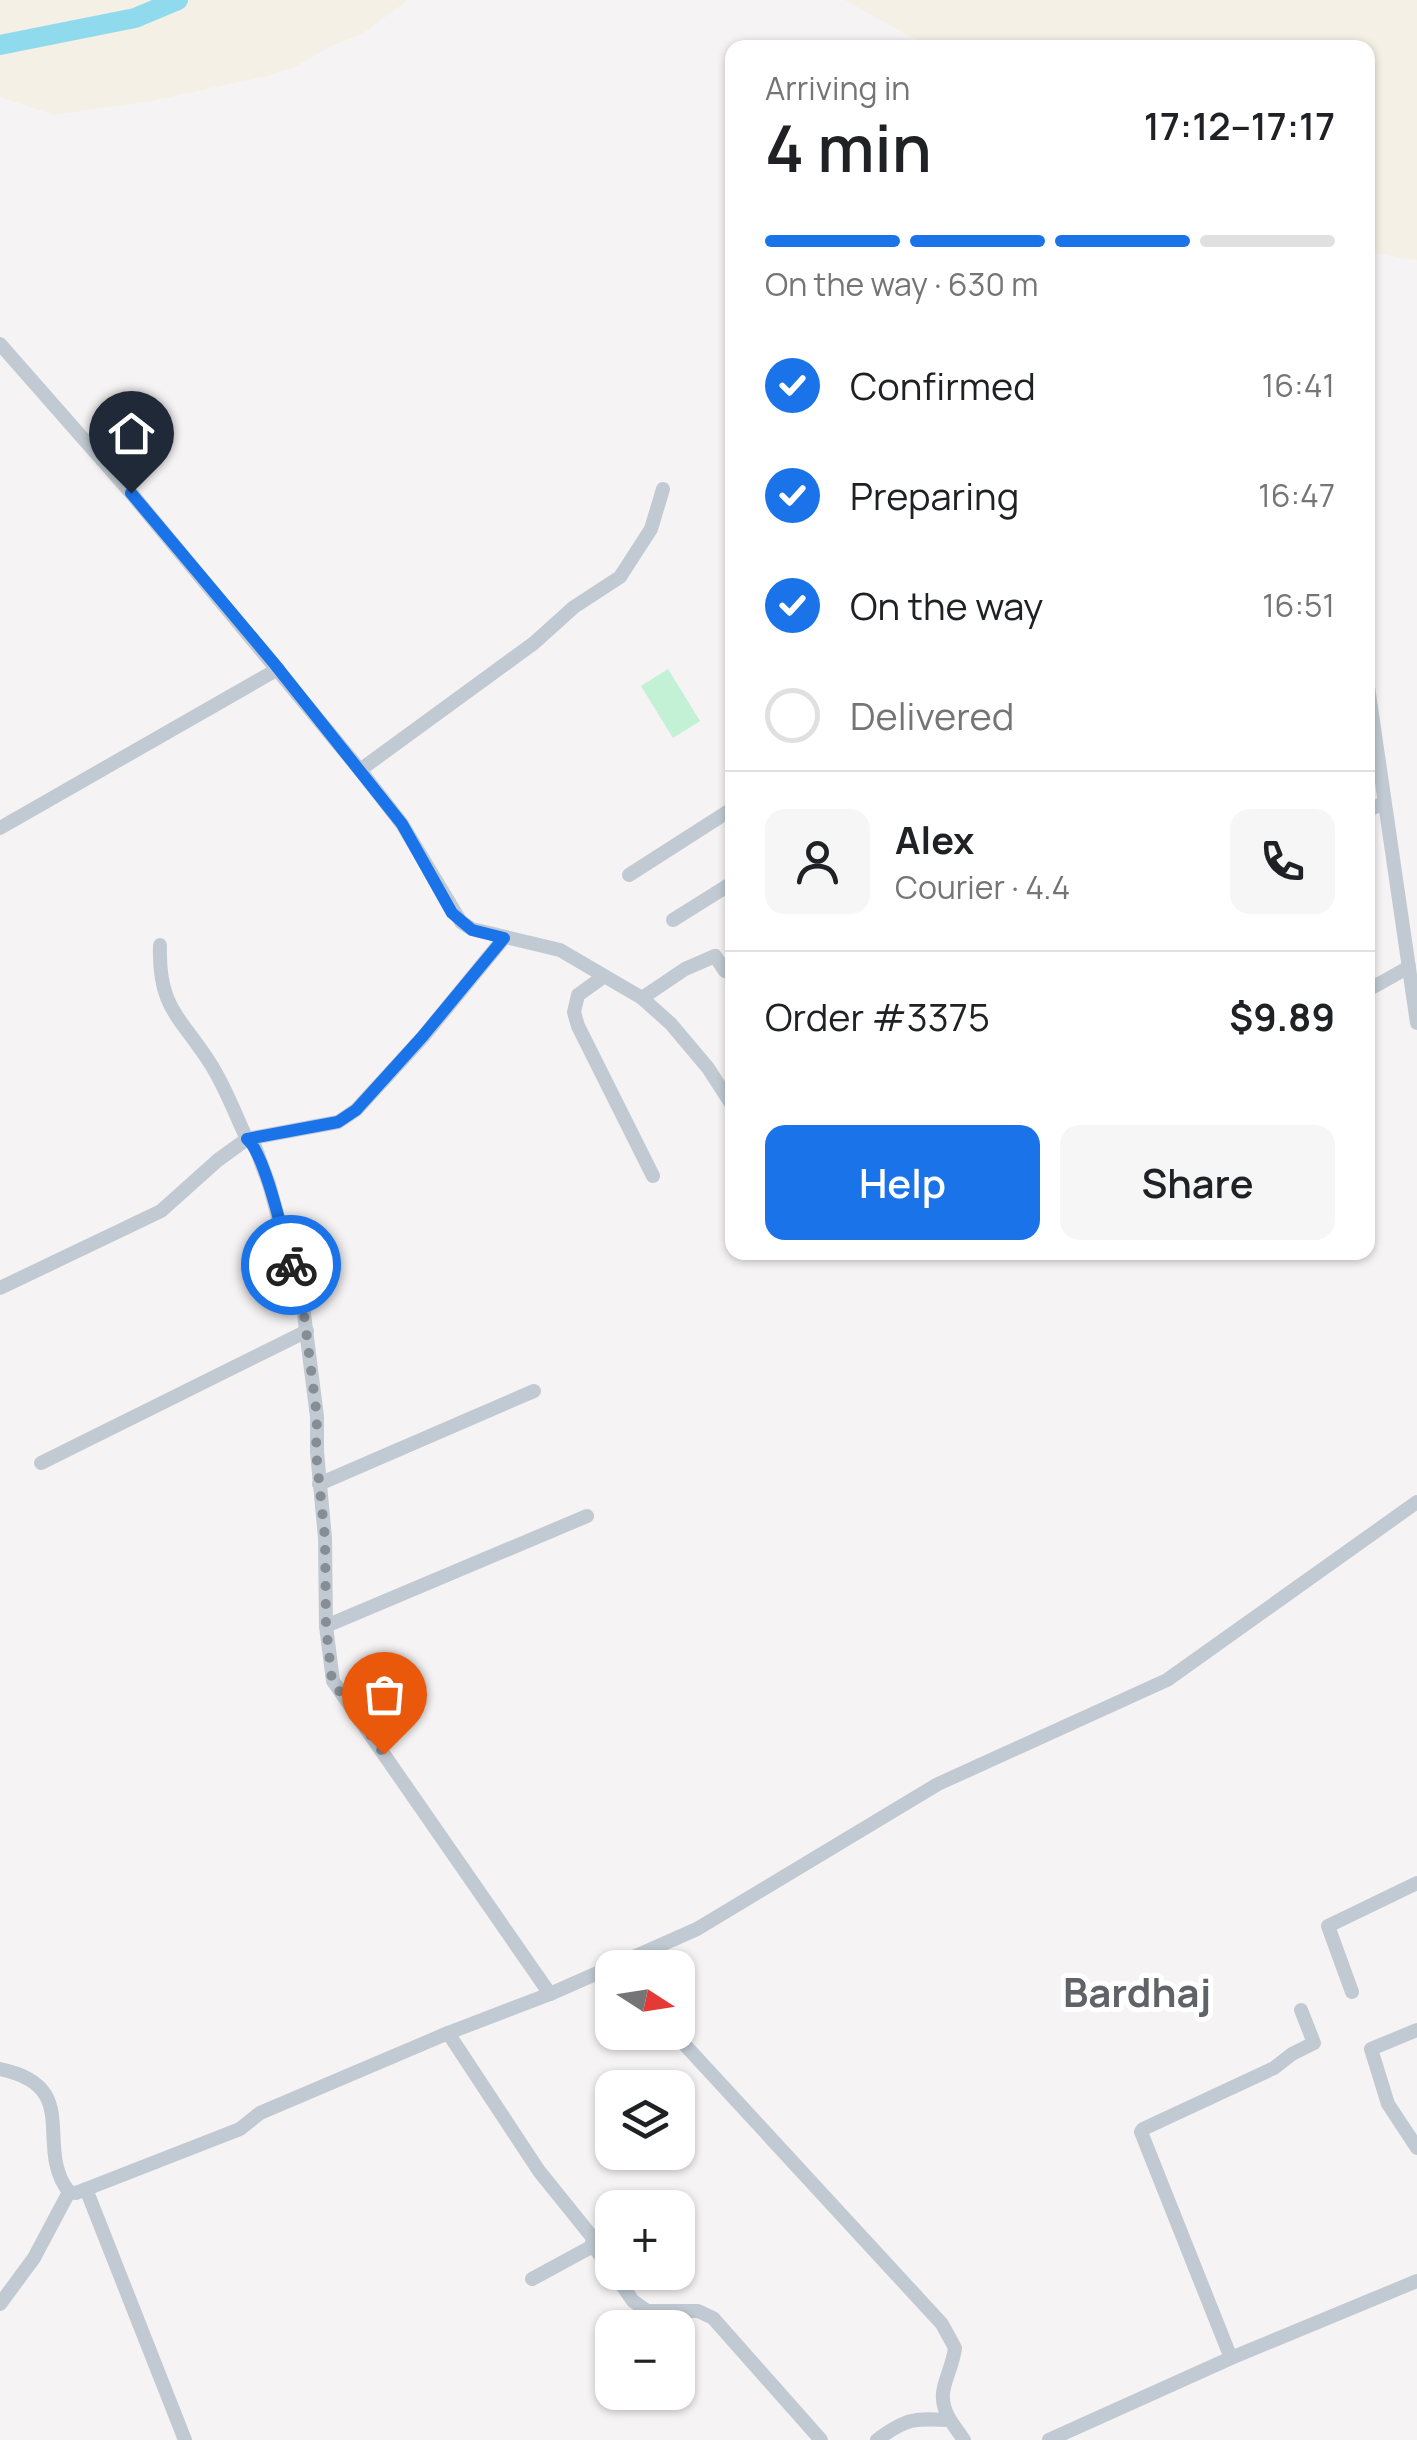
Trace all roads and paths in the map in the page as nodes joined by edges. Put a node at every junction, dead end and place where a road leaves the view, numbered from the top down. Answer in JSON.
{"nodes":[{"id":1,"x":0,"y":344,"type":"edge"},
{"id":2,"x":663,"y":489,"type":"dead end"},
{"id":3,"x":278,"y":670,"type":"junction"},
{"id":4,"x":1375,"y":738,"type":"edge"},
{"id":5,"x":360,"y":770,"type":"junction"},
{"id":6,"x":1384,"y":803,"type":"junction"},
{"id":7,"x":1375,"y":807,"type":"edge"},
{"id":8,"x":725,"y":813,"type":"edge"},
{"id":9,"x":0,"y":828,"type":"edge"},
{"id":10,"x":629,"y":875,"type":"dead end"},
{"id":11,"x":725,"y":887,"type":"edge"},
{"id":12,"x":673,"y":920,"type":"dead end"},
{"id":13,"x":504,"y":938,"type":"junction"},
{"id":14,"x":160,"y":946,"type":"dead end"},
{"id":15,"x":1409,"y":966,"type":"junction"},
{"id":16,"x":725,"y":970,"type":"edge"},
{"id":17,"x":603,"y":977,"type":"junction"},
{"id":18,"x":1375,"y":986,"type":"edge"},
{"id":19,"x":642,"y":998,"type":"junction"},
{"id":20,"x":1416,"y":1013,"type":"edge"},
{"id":21,"x":1417,"y":1023,"type":"edge"},
{"id":22,"x":725,"y":1079,"type":"edge"},
{"id":23,"x":718,"y":1083,"type":"junction"},
{"id":24,"x":725,"y":1094,"type":"edge"},
{"id":25,"x":247,"y":1139,"type":"junction"},
{"id":26,"x":653,"y":1176,"type":"dead end"},
{"id":27,"x":0,"y":1288,"type":"edge"},
{"id":28,"x":307,"y":1332,"type":"junction"},
{"id":29,"x":534,"y":1391,"type":"dead end"},
{"id":30,"x":41,"y":1464,"type":"dead end"},
{"id":31,"x":319,"y":1484,"type":"junction"},
{"id":32,"x":1417,"y":1502,"type":"edge"},
{"id":33,"x":587,"y":1516,"type":"dead end"},
{"id":34,"x":326,"y":1626,"type":"junction"},
{"id":35,"x":1417,"y":1883,"type":"edge"},
{"id":36,"x":650,"y":1950,"type":"edge"},
{"id":37,"x":595,"y":1974,"type":"edge"},
{"id":38,"x":1352,"y":1992,"type":"dead end"},
{"id":39,"x":550,"y":1994,"type":"junction"},
{"id":40,"x":1301,"y":2010,"type":"dead end"},
{"id":41,"x":1417,"y":2030,"type":"edge"},
{"id":42,"x":448,"y":2033,"type":"junction"},
{"id":43,"x":689,"y":2050,"type":"edge"},
{"id":44,"x":0,"y":2069,"type":"edge"},
{"id":45,"x":1417,"y":2148,"type":"edge"},
{"id":46,"x":86,"y":2188,"type":"junction"},
{"id":47,"x":68,"y":2192,"type":"junction"},
{"id":48,"x":592,"y":2244,"type":"junction"},
{"id":49,"x":595,"y":2248,"type":"edge"},
{"id":50,"x":532,"y":2280,"type":"dead end"},
{"id":51,"x":1417,"y":2281,"type":"edge"},
{"id":52,"x":626,"y":2290,"type":"edge"},
{"id":53,"x":0,"y":2304,"type":"edge"},
{"id":54,"x":1231,"y":2358,"type":"junction"},
{"id":55,"x":950,"y":2420,"type":"junction"},
{"id":56,"x":185,"y":2440,"type":"edge"},
{"id":57,"x":821,"y":2440,"type":"edge"},
{"id":58,"x":877,"y":2440,"type":"edge"},
{"id":59,"x":964,"y":2440,"type":"edge"},
{"id":60,"x":1049,"y":2440,"type":"edge"}],
"edges":[{"from":1,"to":3,"type":"street"},
{"from":2,"to":5,"type":"street"},
{"from":3,"to":5,"type":"street"},
{"from":3,"to":9,"type":"street"},
{"from":4,"to":6,"type":"street"},
{"from":5,"to":13,"type":"street"},
{"from":6,"to":7,"type":"street"},
{"from":6,"to":15,"type":"street"},
{"from":8,"to":10,"type":"street"},
{"from":11,"to":12,"type":"street"},
{"from":13,"to":17,"type":"street"},
{"from":13,"to":25,"type":"street"},
{"from":14,"to":25,"type":"street"},
{"from":15,"to":18,"type":"street"},
{"from":15,"to":20,"type":"street"},
{"from":16,"to":19,"type":"street"},
{"from":17,"to":19,"type":"street"},
{"from":17,"to":26,"type":"street"},
{"from":19,"to":23,"type":"street"},
{"from":20,"to":21,"type":"street"},
{"from":22,"to":23,"type":"street"},
{"from":23,"to":24,"type":"street"},
{"from":25,"to":27,"type":"street"},
{"from":25,"to":28,"type":"street"},
{"from":28,"to":30,"type":"street"},
{"from":28,"to":31,"type":"street"},
{"from":29,"to":31,"type":"street"},
{"from":31,"to":34,"type":"street"},
{"from":32,"to":36,"type":"street"},
{"from":33,"to":34,"type":"street"},
{"from":34,"to":39,"type":"street"},
{"from":35,"to":38,"type":"street"},
{"from":37,"to":39,"type":"street"},
{"from":39,"to":42,"type":"street"},
{"from":40,"to":54,"type":"street"},
{"from":41,"to":45,"type":"street"},
{"from":42,"to":46,"type":"street"},
{"from":42,"to":48,"type":"street"},
{"from":43,"to":55,"type":"street"},
{"from":44,"to":47,"type":"street"},
{"from":46,"to":47,"type":"street"},
{"from":46,"to":56,"type":"street"},
{"from":47,"to":53,"type":"street"},
{"from":48,"to":49,"type":"street"},
{"from":48,"to":50,"type":"street"},
{"from":51,"to":54,"type":"street"},
{"from":52,"to":57,"type":"street"},
{"from":54,"to":60,"type":"street"},
{"from":55,"to":58,"type":"street"},
{"from":55,"to":59,"type":"street"}]}
